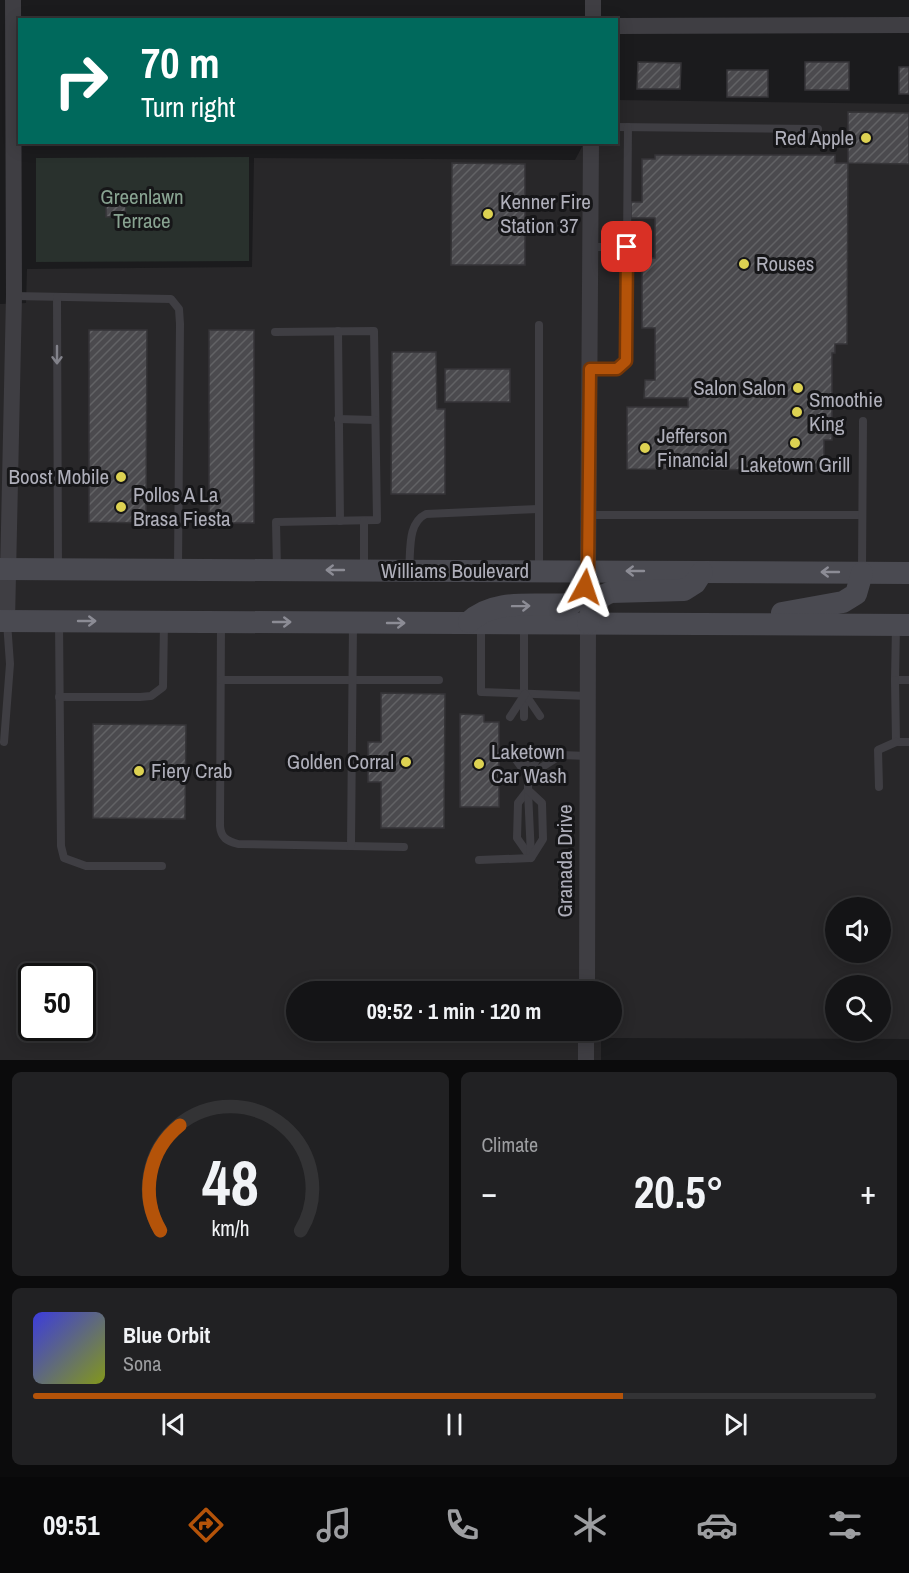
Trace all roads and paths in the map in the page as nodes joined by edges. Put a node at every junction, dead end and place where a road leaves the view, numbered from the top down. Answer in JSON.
{"nodes":[{"id":1,"x":14,"y":0,"type":"edge"},
{"id":2,"x":593,"y":0,"type":"edge"},
{"id":3,"x":593,"y":18,"type":"edge"},
{"id":4,"x":11,"y":25,"type":"edge"},
{"id":5,"x":909,"y":25,"type":"edge"},
{"id":6,"x":618,"y":26,"type":"edge"},
{"id":7,"x":618,"y":127,"type":"edge"},
{"id":8,"x":628,"y":127,"type":"junction"},
{"id":9,"x":818,"y":129,"type":"dead end"},
{"id":10,"x":591,"y":144,"type":"edge"},
{"id":11,"x":590,"y":247,"type":"junction"},
{"id":12,"x":627,"y":247,"type":"junction"},
{"id":13,"x":7,"y":296,"type":"edge"},
{"id":14,"x":57,"y":297,"type":"junction"},
{"id":15,"x":539,"y":325,"type":"dead end"},
{"id":16,"x":338,"y":331,"type":"junction"},
{"id":17,"x":275,"y":332,"type":"dead end"},
{"id":18,"x":590,"y":369,"type":"junction"},
{"id":19,"x":338,"y":419,"type":"junction"},
{"id":20,"x":375,"y":420,"type":"junction"},
{"id":21,"x":863,"y":421,"type":"dead end"},
{"id":22,"x":538,"y":509,"type":"junction"},
{"id":23,"x":588,"y":515,"type":"junction"},
{"id":24,"x":862,"y":515,"type":"junction"},
{"id":25,"x":340,"y":521,"type":"junction"},
{"id":26,"x":364,"y":521,"type":"junction"},
{"id":27,"x":4,"y":569,"type":"edge"},
{"id":28,"x":58,"y":569,"type":"junction"},
{"id":29,"x":178,"y":570,"type":"junction"},
{"id":30,"x":277,"y":570,"type":"junction"},
{"id":31,"x":364,"y":570,"type":"junction"},
{"id":32,"x":409,"y":570,"type":"junction"},
{"id":33,"x":539,"y":571,"type":"junction"},
{"id":34,"x":588,"y":571,"type":"junction"},
{"id":35,"x":702,"y":572,"type":"junction"},
{"id":36,"x":862,"y":573,"type":"junction"},
{"id":37,"x":909,"y":573,"type":"edge"},
{"id":38,"x":4,"y":621,"type":"edge"},
{"id":39,"x":58,"y":621,"type":"junction"},
{"id":40,"x":164,"y":622,"type":"junction"},
{"id":41,"x":222,"y":622,"type":"junction"},
{"id":42,"x":353,"y":623,"type":"junction"},
{"id":43,"x":475,"y":623,"type":"junction"},
{"id":44,"x":524,"y":623,"type":"junction"},
{"id":45,"x":588,"y":623,"type":"junction"},
{"id":46,"x":709,"y":624,"type":"junction"},
{"id":47,"x":903,"y":625,"type":"edge"},
{"id":48,"x":4,"y":680,"type":"edge"},
{"id":49,"x":221,"y":680,"type":"junction"},
{"id":50,"x":353,"y":680,"type":"junction"},
{"id":51,"x":439,"y":680,"type":"dead end"},
{"id":52,"x":895,"y":680,"type":"junction"},
{"id":53,"x":909,"y":680,"type":"edge"},
{"id":54,"x":525,"y":694,"type":"junction"},
{"id":55,"x":588,"y":696,"type":"junction"},
{"id":56,"x":59,"y":698,"type":"junction"},
{"id":57,"x":540,"y":716,"type":"dead end"},
{"id":58,"x":510,"y":717,"type":"dead end"},
{"id":59,"x":524,"y":717,"type":"dead end"},
{"id":60,"x":4,"y":742,"type":"dead end"},
{"id":61,"x":896,"y":742,"type":"junction"},
{"id":62,"x":909,"y":742,"type":"edge"},
{"id":63,"x":524,"y":752,"type":"dead end"},
{"id":64,"x":540,"y":752,"type":"dead end"},
{"id":65,"x":511,"y":753,"type":"dead end"},
{"id":66,"x":588,"y":756,"type":"junction"},
{"id":67,"x":528,"y":776,"type":"junction"},
{"id":68,"x":879,"y":787,"type":"dead end"},
{"id":69,"x":528,"y":790,"type":"junction"},
{"id":70,"x":351,"y":846,"type":"junction"},
{"id":71,"x":404,"y":847,"type":"dead end"},
{"id":72,"x":531,"y":858,"type":"junction"},
{"id":73,"x":479,"y":860,"type":"dead end"},
{"id":74,"x":162,"y":866,"type":"dead end"},
{"id":75,"x":587,"y":981,"type":"edge"},
{"id":76,"x":586,"y":1041,"type":"edge"},
{"id":77,"x":586,"y":1060,"type":"edge"}],
"edges":[{"from":1,"to":4,"type":"street"},
{"from":2,"to":3,"type":"street"},
{"from":4,"to":13,"type":"street"},
{"from":5,"to":6,"type":"street"},
{"from":7,"to":8,"type":"lane"},
{"from":8,"to":9,"type":"lane"},
{"from":8,"to":12,"type":"lane"},
{"from":10,"to":11,"type":"street"},
{"from":11,"to":12,"type":"lane"},
{"from":11,"to":18,"type":"street"},
{"from":12,"to":18,"type":"lane"},
{"from":13,"to":14,"type":"lane"},
{"from":13,"to":27,"type":"street"},
{"from":14,"to":28,"type":"lane","one_way":true},
{"from":14,"to":29,"type":"lane"},
{"from":15,"to":22,"type":"lane"},
{"from":16,"to":17,"type":"lane"},
{"from":16,"to":19,"type":"lane"},
{"from":16,"to":20,"type":"lane"},
{"from":18,"to":23,"type":"street"},
{"from":19,"to":20,"type":"lane"},
{"from":19,"to":25,"type":"lane"},
{"from":20,"to":26,"type":"lane"},
{"from":21,"to":24,"type":"lane"},
{"from":22,"to":32,"type":"lane"},
{"from":22,"to":33,"type":"lane"},
{"from":23,"to":24,"type":"lane"},
{"from":23,"to":34,"type":"street"},
{"from":24,"to":36,"type":"lane"},
{"from":25,"to":26,"type":"lane"},
{"from":25,"to":30,"type":"lane"},
{"from":26,"to":31,"type":"lane"},
{"from":27,"to":28,"type":"main road","name":"Williams Boulevard"},
{"from":27,"to":38,"type":"street"},
{"from":28,"to":29,"type":"main road","name":"Williams Boulevard"},
{"from":29,"to":30,"type":"main road","name":"Williams Boulevard"},
{"from":31,"to":30,"type":"main road","name":"Williams Boulevard","one_way":true},
{"from":31,"to":32,"type":"main road","name":"Williams Boulevard"},
{"from":32,"to":33,"type":"main road","name":"Williams Boulevard"},
{"from":33,"to":34,"type":"main road","name":"Williams Boulevard"},
{"from":35,"to":34,"type":"main road","name":"Williams Boulevard","one_way":true},
{"from":43,"to":34,"type":"main road","one_way":true},
{"from":36,"to":35,"type":"main road","name":"Williams Boulevard","one_way":true},
{"from":35,"to":45,"type":"main road"},
{"from":36,"to":37,"type":"main road","name":"Williams Boulevard"},
{"from":36,"to":46,"type":"main road"},
{"from":38,"to":39,"type":"main road"},
{"from":38,"to":48,"type":"lane"},
{"from":39,"to":40,"type":"main road","one_way":true},
{"from":39,"to":56,"type":"lane"},
{"from":40,"to":41,"type":"main road"},
{"from":40,"to":56,"type":"lane"},
{"from":41,"to":42,"type":"main road","one_way":true},
{"from":41,"to":49,"type":"lane"},
{"from":42,"to":43,"type":"main road","one_way":true},
{"from":42,"to":50,"type":"lane"},
{"from":43,"to":44,"type":"main road"},
{"from":43,"to":54,"type":"lane"},
{"from":44,"to":45,"type":"main road"},
{"from":44,"to":54,"type":"lane"},
{"from":45,"to":46,"type":"main road"},
{"from":45,"to":55,"type":"street","name":"Granada Drive"},
{"from":46,"to":47,"type":"main road"},
{"from":47,"to":52,"type":"lane"},
{"from":48,"to":60,"type":"lane"},
{"from":49,"to":50,"type":"lane"},
{"from":49,"to":70,"type":"lane"},
{"from":50,"to":51,"type":"lane"},
{"from":50,"to":70,"type":"lane"},
{"from":52,"to":53,"type":"lane"},
{"from":52,"to":61,"type":"lane"},
{"from":54,"to":55,"type":"lane"},
{"from":54,"to":57,"type":"lane"},
{"from":54,"to":58,"type":"lane"},
{"from":54,"to":59,"type":"lane"},
{"from":55,"to":66,"type":"street","name":"Granada Drive"},
{"from":56,"to":74,"type":"lane"},
{"from":61,"to":62,"type":"lane"},
{"from":61,"to":68,"type":"lane"},
{"from":63,"to":67,"type":"lane"},
{"from":64,"to":67,"type":"lane"},
{"from":65,"to":67,"type":"lane"},
{"from":66,"to":67,"type":"lane"},
{"from":66,"to":75,"type":"street","name":"Granada Drive"},
{"from":67,"to":69,"type":"lane"},
{"from":69,"to":72,"type":"lane"},
{"from":69,"to":72,"type":"lane"},
{"from":70,"to":71,"type":"lane"},
{"from":72,"to":73,"type":"lane"},
{"from":76,"to":77,"type":"street"}]}
